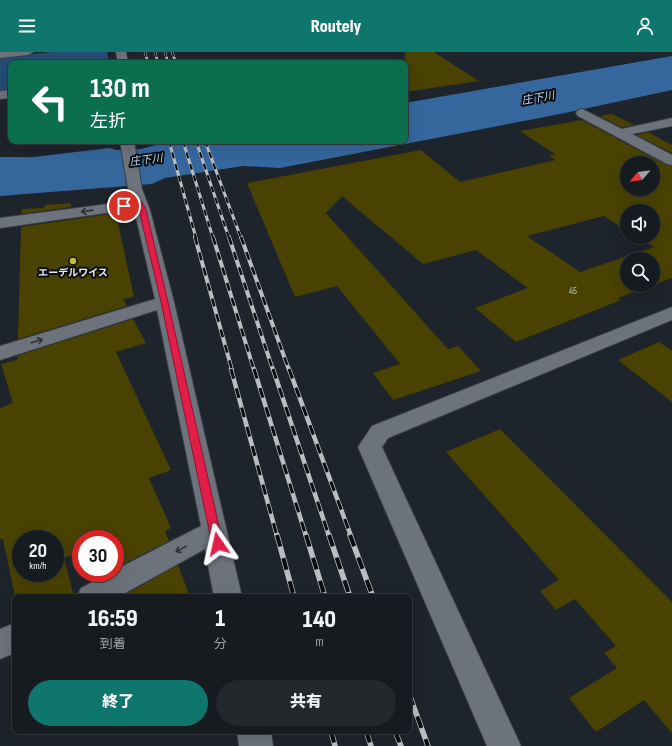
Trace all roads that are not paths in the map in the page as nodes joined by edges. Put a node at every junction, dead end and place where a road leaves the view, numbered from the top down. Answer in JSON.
{"nodes":[{"id":1,"x":28,"y":52,"type":"edge"},
{"id":2,"x":0,"y":55,"type":"edge"},
{"id":3,"x":582,"y":113,"type":"dead end"},
{"id":4,"x":672,"y":122,"type":"edge"},
{"id":5,"x":621,"y":133,"type":"junction"},
{"id":6,"x":127,"y":144,"type":"edge"},
{"id":7,"x":672,"y":161,"type":"edge"},
{"id":8,"x":137,"y":196,"type":"junction"},
{"id":9,"x":0,"y":223,"type":"edge"},
{"id":10,"x":164,"y":302,"type":"junction"},
{"id":11,"x":672,"y":313,"type":"edge"},
{"id":12,"x":0,"y":352,"type":"edge"},
{"id":13,"x":215,"y":531,"type":"junction"},
{"id":14,"x":97,"y":594,"type":"edge"},
{"id":15,"x":227,"y":594,"type":"edge"},
{"id":16,"x":12,"y":639,"type":"edge"},
{"id":17,"x":0,"y":645,"type":"edge"},
{"id":18,"x":254,"y":734,"type":"edge"},
{"id":19,"x":256,"y":746,"type":"edge"},
{"id":20,"x":504,"y":746,"type":"edge"}],
"edges":[{"from":1,"to":2,"type":"street"},
{"from":3,"to":5,"type":"street"},
{"from":4,"to":5,"type":"street"},
{"from":5,"to":7,"type":"street"},
{"from":6,"to":8,"type":"street"},
{"from":8,"to":9,"type":"street","one_way":true},
{"from":8,"to":10,"type":"street"},
{"from":12,"to":10,"type":"street","one_way":true},
{"from":10,"to":13,"type":"street"},
{"from":11,"to":20,"type":"street"},
{"from":13,"to":14,"type":"street","one_way":true},
{"from":13,"to":15,"type":"street"},
{"from":16,"to":17,"type":"street"},
{"from":18,"to":19,"type":"street"}]}
